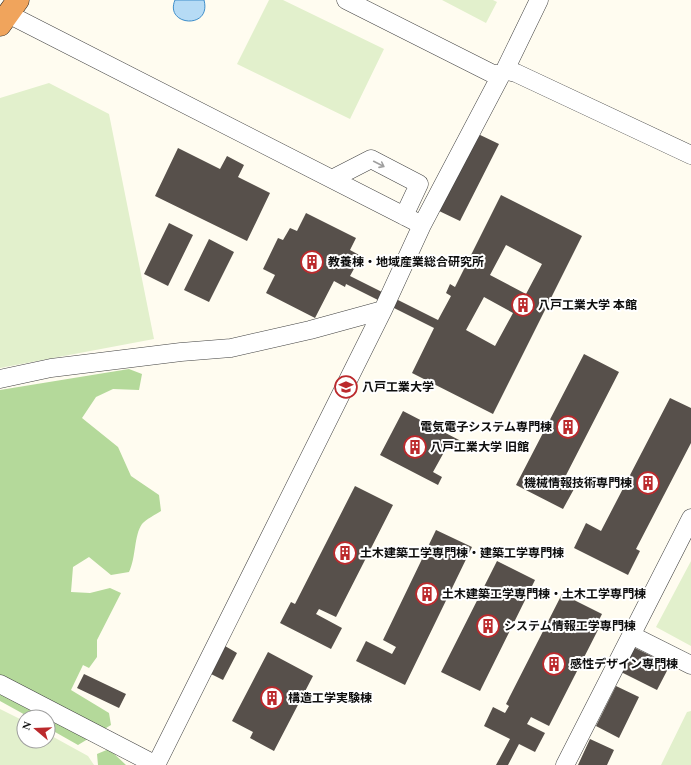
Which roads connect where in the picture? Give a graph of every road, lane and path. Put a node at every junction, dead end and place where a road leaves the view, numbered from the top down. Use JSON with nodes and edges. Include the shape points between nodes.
{"nodes":[{"id":1,"x":346,"y":0,"type":"edge"},
{"id":2,"x":539,"y":0,"type":"edge"},
{"id":3,"x":8,"y":13,"type":"edge"},
{"id":4,"x":503,"y":73,"type":"junction"},
{"id":5,"x":691,"y":155,"type":"edge"},
{"id":6,"x":332,"y":179,"type":"junction"},
{"id":7,"x":404,"y":216,"type":"junction"},
{"id":8,"x":422,"y":225,"type":"junction"},
{"id":9,"x":383,"y":310,"type":"junction"},
{"id":10,"x":0,"y":380,"type":"edge"},
{"id":11,"x":691,"y":518,"type":"edge"},
{"id":12,"x":631,"y":635,"type":"junction"},
{"id":13,"x":691,"y":665,"type":"edge"},
{"id":14,"x":0,"y":684,"type":"edge"},
{"id":15,"x":156,"y":765,"type":"edge"},
{"id":16,"x":565,"y":765,"type":"edge"}],
"edges":[{"from":1,"to":4,"type":"street","via":[[491,73]]},
{"from":2,"to":4,"type":"street"},
{"from":3,"to":6,"type":"street"},
{"from":4,"to":5,"type":"street","via":[[516,73]]},
{"from":4,"to":8,"type":"street"},
{"from":6,"to":7,"type":"street"},
{"from":6,"to":7,"type":"street","one_way":true,"via":[[370,159],[419,184]]},
{"from":7,"to":8,"type":"street"},
{"from":8,"to":9,"type":"street"},
{"from":9,"to":10,"type":"street","via":[[231,348],[51,368]]},
{"from":9,"to":15,"type":"street"},
{"from":11,"to":12,"type":"street"},
{"from":12,"to":13,"type":"street"},
{"from":12,"to":16,"type":"street"},
{"from":14,"to":15,"type":"street"}]}
